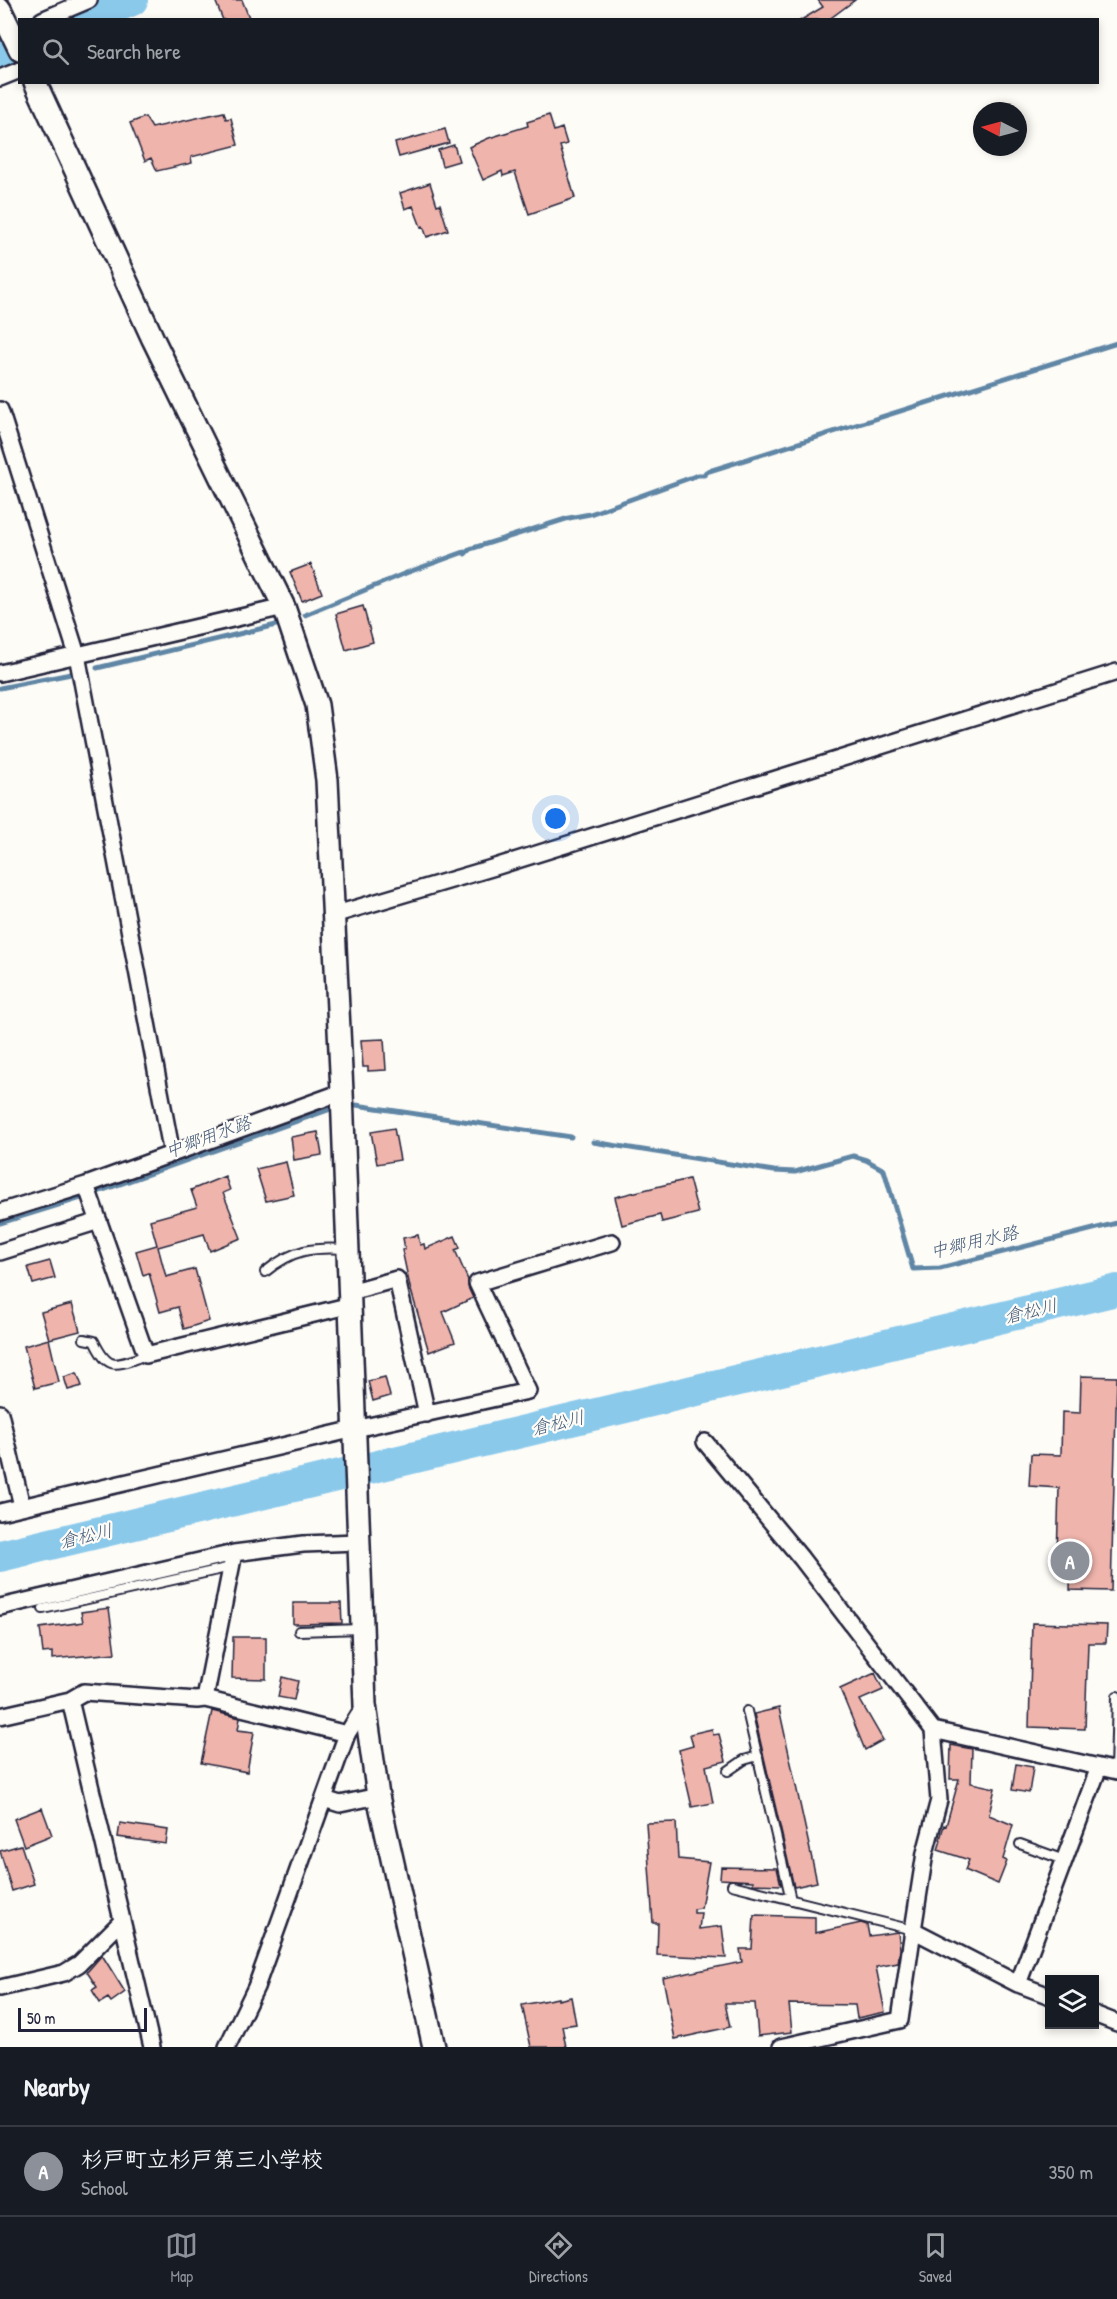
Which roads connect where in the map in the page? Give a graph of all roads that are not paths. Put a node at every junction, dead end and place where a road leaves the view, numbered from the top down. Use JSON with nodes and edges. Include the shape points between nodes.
{"nodes":[{"id":1,"x":89,"y":0,"type":"edge"},
{"id":2,"x":0,"y":9,"type":"edge"},
{"id":3,"x":47,"y":18,"type":"edge"},
{"id":4,"x":13,"y":37,"type":"edge"},
{"id":5,"x":18,"y":71,"type":"edge"},
{"id":6,"x":0,"y":78,"type":"edge"},
{"id":7,"x":35,"y":84,"type":"edge"},
{"id":8,"x":0,"y":410,"type":"edge"},
{"id":9,"x":284,"y":607,"type":"junction"},
{"id":10,"x":77,"y":654,"type":"junction"},
{"id":11,"x":1117,"y":672,"type":"edge"},
{"id":12,"x":0,"y":674,"type":"edge"},
{"id":13,"x":333,"y":915,"type":"junction"},
{"id":14,"x":342,"y":1092,"type":"junction"},
{"id":15,"x":172,"y":1154,"type":"junction"},
{"id":16,"x":86,"y":1185,"type":"junction"},
{"id":17,"x":0,"y":1212,"type":"edge"},
{"id":18,"x":99,"y":1221,"type":"junction"},
{"id":19,"x":612,"y":1242,"type":"dead end"},
{"id":20,"x":348,"y":1249,"type":"junction"},
{"id":21,"x":0,"y":1252,"type":"edge"},
{"id":22,"x":265,"y":1272,"type":"dead end"},
{"id":23,"x":350,"y":1299,"type":"junction"},
{"id":24,"x":84,"y":1339,"type":"dead end"},
{"id":25,"x":146,"y":1356,"type":"junction"},
{"id":26,"x":0,"y":1413,"type":"edge"},
{"id":27,"x":427,"y":1414,"type":"junction"},
{"id":28,"x":355,"y":1432,"type":"junction"},
{"id":29,"x":705,"y":1442,"type":"dead end"},
{"id":30,"x":22,"y":1506,"type":"junction"},
{"id":31,"x":0,"y":1512,"type":"edge"},
{"id":32,"x":358,"y":1542,"type":"junction"},
{"id":33,"x":232,"y":1560,"type":"junction"},
{"id":34,"x":0,"y":1607,"type":"edge"},
{"id":35,"x":43,"y":1609,"type":"dead end"},
{"id":36,"x":362,"y":1629,"type":"junction"},
{"id":37,"x":299,"y":1631,"type":"dead end"},
{"id":38,"x":1117,"y":1696,"type":"edge"},
{"id":39,"x":205,"y":1699,"type":"junction"},
{"id":40,"x":70,"y":1700,"type":"junction"},
{"id":41,"x":364,"y":1705,"type":"junction"},
{"id":42,"x":747,"y":1711,"type":"dead end"},
{"id":43,"x":0,"y":1716,"type":"edge"},
{"id":44,"x":933,"y":1730,"type":"junction"},
{"id":45,"x":347,"y":1734,"type":"junction"},
{"id":46,"x":758,"y":1756,"type":"junction"},
{"id":47,"x":1099,"y":1767,"type":"junction"},
{"id":48,"x":1116,"y":1771,"type":"edge"},
{"id":49,"x":728,"y":1772,"type":"dead end"},
{"id":50,"x":378,"y":1796,"type":"junction"},
{"id":51,"x":324,"y":1800,"type":"junction"},
{"id":52,"x":1020,"y":1844,"type":"dead end"},
{"id":53,"x":1064,"y":1860,"type":"junction"},
{"id":54,"x":732,"y":1885,"type":"dead end"},
{"id":55,"x":791,"y":1900,"type":"junction"},
{"id":56,"x":122,"y":1921,"type":"junction"},
{"id":57,"x":913,"y":1930,"type":"junction"},
{"id":58,"x":1018,"y":1984,"type":"junction"},
{"id":59,"x":0,"y":1988,"type":"edge"},
{"id":60,"x":1045,"y":1994,"type":"edge"},
{"id":61,"x":1099,"y":2016,"type":"edge"},
{"id":62,"x":1117,"y":2023,"type":"edge"},
{"id":63,"x":152,"y":2047,"type":"edge"},
{"id":64,"x":227,"y":2047,"type":"edge"},
{"id":65,"x":434,"y":2047,"type":"edge"},
{"id":66,"x":781,"y":2047,"type":"edge"}],
"edges":[{"from":1,"to":3,"type":"street"},
{"from":2,"to":4,"type":"street"},
{"from":5,"to":6,"type":"street"},
{"from":7,"to":9,"type":"street","via":[[153,339]]},
{"from":8,"to":10,"type":"street"},
{"from":9,"to":10,"type":"street"},
{"from":9,"to":13,"type":"street","via":[[317,705],[327,780]]},
{"from":10,"to":12,"type":"street"},
{"from":10,"to":15,"type":"street"},
{"from":11,"to":13,"type":"street"},
{"from":13,"to":14,"type":"street"},
{"from":14,"to":15,"type":"street"},
{"from":14,"to":20,"type":"street"},
{"from":15,"to":16,"type":"street"},
{"from":16,"to":17,"type":"street"},
{"from":16,"to":18,"type":"street"},
{"from":18,"to":21,"type":"street"},
{"from":18,"to":25,"type":"street"},
{"from":19,"to":27,"type":"street","via":[[477,1283],[528,1391]]},
{"from":20,"to":22,"type":"lane","via":[[319,1247],[296,1252]]},
{"from":20,"to":23,"type":"street"},
{"from":23,"to":25,"type":"street"},
{"from":23,"to":27,"type":"street","via":[[397,1279]]},
{"from":23,"to":28,"type":"street"},
{"from":24,"to":25,"type":"lane","via":[[94,1341],[100,1356],[114,1364]]},
{"from":26,"to":30,"type":"street"},
{"from":27,"to":28,"type":"street"},
{"from":28,"to":30,"type":"street"},
{"from":28,"to":32,"type":"street"},
{"from":29,"to":44,"type":"street","via":[[801,1558]]},
{"from":30,"to":31,"type":"street"},
{"from":32,"to":33,"type":"street","via":[[303,1544]]},
{"from":32,"to":36,"type":"street"},
{"from":33,"to":34,"type":"street"},
{"from":33,"to":35,"type":"lane"},
{"from":33,"to":39,"type":"street"},
{"from":36,"to":37,"type":"lane"},
{"from":36,"to":41,"type":"street"},
{"from":38,"to":48,"type":"lane"},
{"from":39,"to":40,"type":"street","via":[[84,1692]]},
{"from":39,"to":45,"type":"street"},
{"from":40,"to":43,"type":"street"},
{"from":40,"to":56,"type":"street"},
{"from":41,"to":45,"type":"street"},
{"from":41,"to":50,"type":"street"},
{"from":42,"to":46,"type":"lane"},
{"from":44,"to":47,"type":"street"},
{"from":44,"to":57,"type":"street","via":[[939,1800],[925,1853]]},
{"from":45,"to":51,"type":"street"},
{"from":46,"to":49,"type":"lane","via":[[744,1760]]},
{"from":46,"to":55,"type":"lane"},
{"from":47,"to":48,"type":"street"},
{"from":47,"to":53,"type":"street"},
{"from":50,"to":51,"type":"street","via":[[340,1804]]},
{"from":50,"to":65,"type":"street"},
{"from":51,"to":64,"type":"street","via":[[256,1987]]},
{"from":52,"to":53,"type":"lane"},
{"from":53,"to":58,"type":"street"},
{"from":54,"to":55,"type":"lane"},
{"from":55,"to":57,"type":"lane"},
{"from":56,"to":59,"type":"street","via":[[79,1964],[64,1973]]},
{"from":56,"to":63,"type":"street"},
{"from":57,"to":58,"type":"street"},
{"from":57,"to":66,"type":"street","via":[[900,2020]]},
{"from":58,"to":60,"type":"street"},
{"from":61,"to":62,"type":"street"}]}
